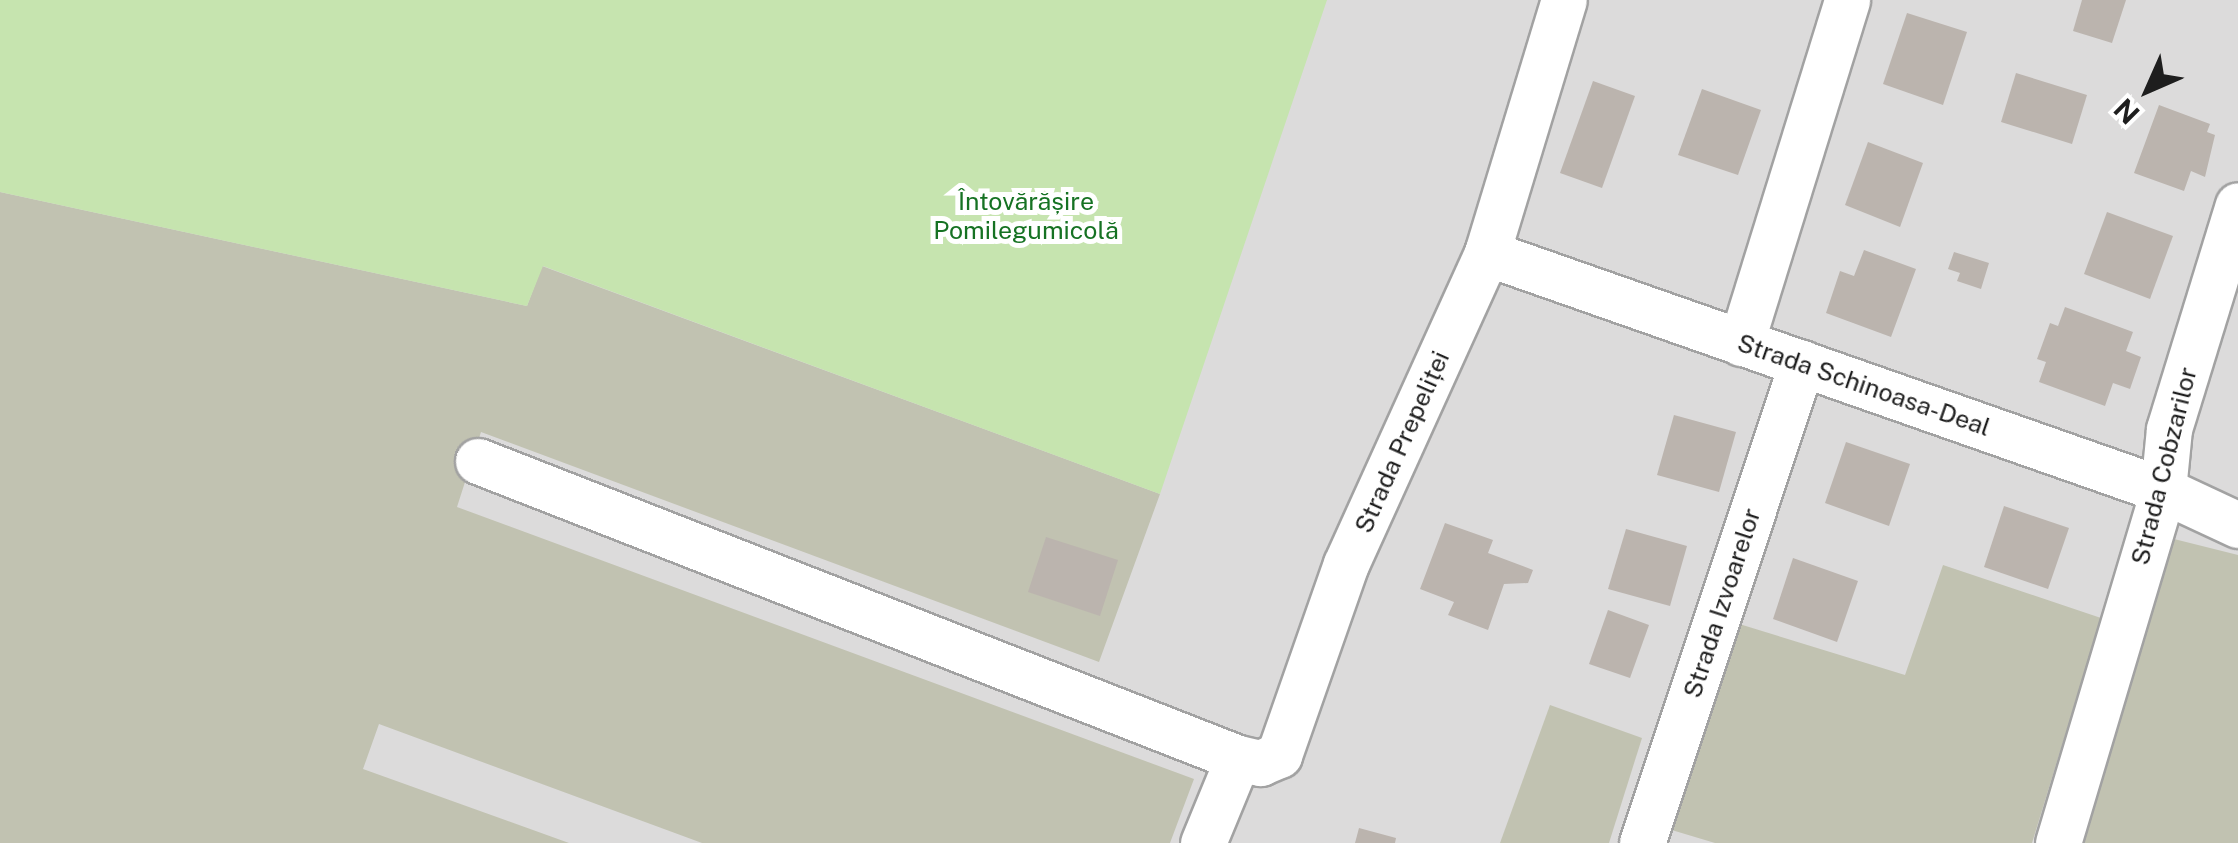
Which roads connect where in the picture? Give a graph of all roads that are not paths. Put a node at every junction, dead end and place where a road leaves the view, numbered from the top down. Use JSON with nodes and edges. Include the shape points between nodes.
{"nodes":[{"id":1,"x":1564,"y":0,"type":"edge"},
{"id":2,"x":1847,"y":0,"type":"edge"},
{"id":3,"x":2238,"y":205,"type":"edge"},
{"id":4,"x":1486,"y":254,"type":"junction"},
{"id":5,"x":1741,"y":343,"type":"junction"},
{"id":6,"x":1802,"y":363,"type":"junction"},
{"id":7,"x":478,"y":461,"type":"dead end"},
{"id":8,"x":2164,"y":490,"type":"junction"},
{"id":9,"x":2238,"y":524,"type":"edge"},
{"id":10,"x":1238,"y":758,"type":"junction"},
{"id":11,"x":1203,"y":843,"type":"edge"},
{"id":12,"x":1642,"y":843,"type":"edge"},
{"id":13,"x":2058,"y":843,"type":"edge"}],
"edges":[{"from":1,"to":4,"type":"street","name":"Strada Prepeliței"},
{"from":2,"to":5,"type":"street"},
{"from":3,"to":8,"type":"street","name":"Strada Cobzarilor","via":[[2169,429]]},
{"from":4,"to":5,"type":"street","name":"Strada Schinoasa-Deal"},
{"from":4,"to":10,"type":"street","name":"Strada Prepeliței","via":[[1346,564],[1280,754],[1260,763]]},
{"from":5,"to":6,"type":"street","name":"Strada Schinoasa-Deal"},
{"from":6,"to":8,"type":"street","name":"Strada Schinoasa-Deal"},
{"from":6,"to":12,"type":"street","name":"Strada Izvoarelor"},
{"from":7,"to":10,"type":"street"},
{"from":8,"to":9,"type":"street","name":"Strada Schinoasa-Deal"},
{"from":8,"to":13,"type":"street","name":"Strada Cobzarilor"},
{"from":10,"to":11,"type":"street"}]}
